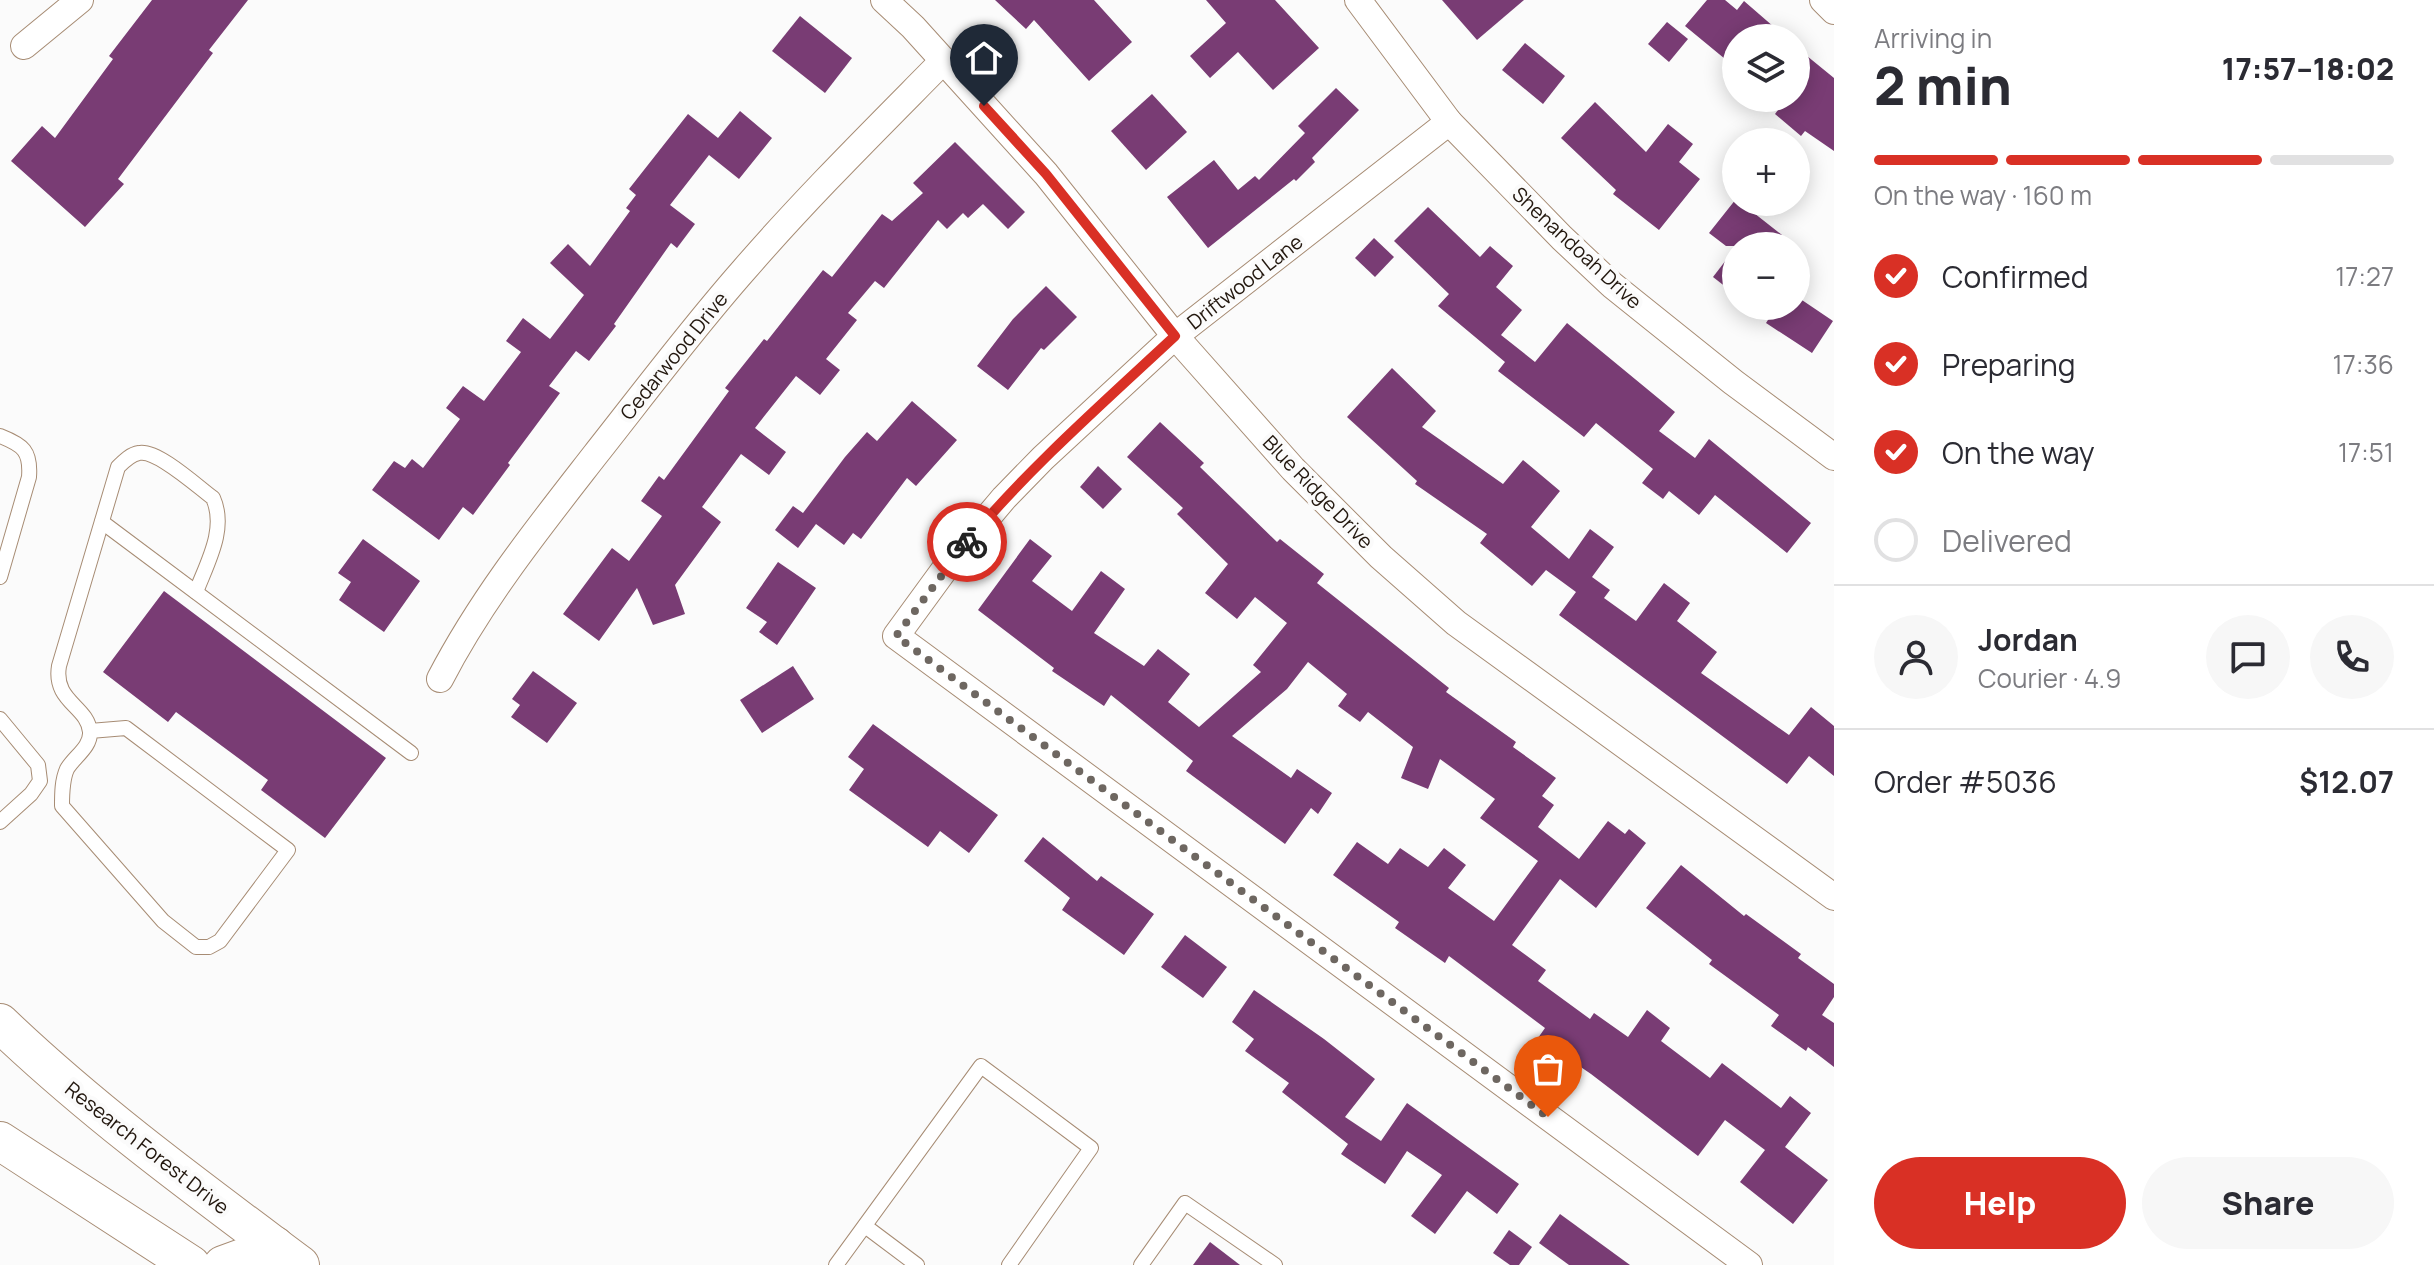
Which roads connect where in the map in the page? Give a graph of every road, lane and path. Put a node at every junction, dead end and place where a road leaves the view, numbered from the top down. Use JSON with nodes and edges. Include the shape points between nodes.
{"nodes":[{"id":1,"x":80,"y":0,"type":"edge"},
{"id":2,"x":884,"y":0,"type":"edge"},
{"id":3,"x":1358,"y":0,"type":"edge"},
{"id":4,"x":1823,"y":0,"type":"edge"},
{"id":5,"x":1834,"y":11,"type":"edge"},
{"id":6,"x":24,"y":46,"type":"dead end"},
{"id":7,"x":943,"y":61,"type":"junction"},
{"id":8,"x":1449,"y":122,"type":"junction"},
{"id":9,"x":1175,"y":336,"type":"junction"},
{"id":10,"x":0,"y":436,"type":"edge"},
{"id":11,"x":1834,"y":457,"type":"edge"},
{"id":12,"x":102,"y":522,"type":"junction"},
{"id":13,"x":0,"y":577,"type":"edge"},
{"id":14,"x":196,"y":592,"type":"junction"},
{"id":15,"x":440,"y":679,"type":"dead end"},
{"id":16,"x":0,"y":719,"type":"edge"},
{"id":17,"x":90,"y":731,"type":"junction"},
{"id":18,"x":411,"y":753,"type":"dead end"},
{"id":19,"x":40,"y":781,"type":"junction"},
{"id":20,"x":62,"y":788,"type":"junction"},
{"id":21,"x":0,"y":822,"type":"edge"},
{"id":22,"x":1834,"y":897,"type":"edge"},
{"id":23,"x":0,"y":1023,"type":"edge"},
{"id":24,"x":0,"y":1141,"type":"edge"},
{"id":25,"x":865,"y":1226,"type":"junction"},
{"id":26,"x":288,"y":1256,"type":"edge"},
{"id":27,"x":191,"y":1265,"type":"edge"},
{"id":28,"x":223,"y":1265,"type":"edge"},
{"id":29,"x":836,"y":1265,"type":"edge"},
{"id":30,"x":917,"y":1265,"type":"edge"},
{"id":31,"x":1009,"y":1265,"type":"edge"},
{"id":32,"x":1141,"y":1265,"type":"edge"},
{"id":33,"x":1275,"y":1265,"type":"edge"},
{"id":34,"x":1749,"y":1265,"type":"edge"}],
"edges":[{"from":1,"to":6,"type":"street"},
{"from":2,"to":7,"type":"street","name":"Blue Ridge Drive"},
{"from":3,"to":8,"type":"street","name":"Shenandoah Drive"},
{"from":4,"to":5,"type":"street"},
{"from":7,"to":9,"type":"street","name":"Blue Ridge Drive","via":[[1046,174]]},
{"from":7,"to":15,"type":"street","name":"Cedarwood Drive","via":[[807,200],[689,336],[518,555],[463,634]]},
{"from":8,"to":9,"type":"street","name":"Driftwood Lane"},
{"from":8,"to":11,"type":"street","name":"Shenandoah Drive","via":[[1612,285]]},
{"from":9,"to":22,"type":"street","name":"Blue Ridge Drive","via":[[1293,469],[1456,623]]},
{"from":9,"to":34,"type":"street","name":"Driftwood Lane","via":[[1004,498],[896,636]]},
{"from":10,"to":13,"type":"lane","via":[[19,443],[30,459]]},
{"from":12,"to":14,"type":"lane"},
{"from":12,"to":14,"type":"lane","via":[[118,467],[140,452],[155,455],[213,498],[218,531]]},
{"from":12,"to":17,"type":"lane","via":[[56,680]]},
{"from":14,"to":18,"type":"lane"},
{"from":16,"to":19,"type":"lane","via":[[38,765]]},
{"from":17,"to":20,"type":"lane"},
{"from":17,"to":20,"type":"lane","via":[[126,728],[288,850],[220,941],[196,947],[163,921],[62,806]]},
{"from":19,"to":20,"type":"lane"},
{"from":19,"to":21,"type":"lane"},
{"from":23,"to":26,"type":"main road","name":"Research Forest Drive","via":[[76,1092]]},
{"from":24,"to":27,"type":"main road"},
{"from":25,"to":29,"type":"lane"},
{"from":25,"to":30,"type":"lane"},
{"from":25,"to":31,"type":"lane","via":[[981,1066],[1091,1148]]},
{"from":26,"to":28,"type":"main road"},
{"from":32,"to":33,"type":"lane","via":[[1185,1203]]}]}
